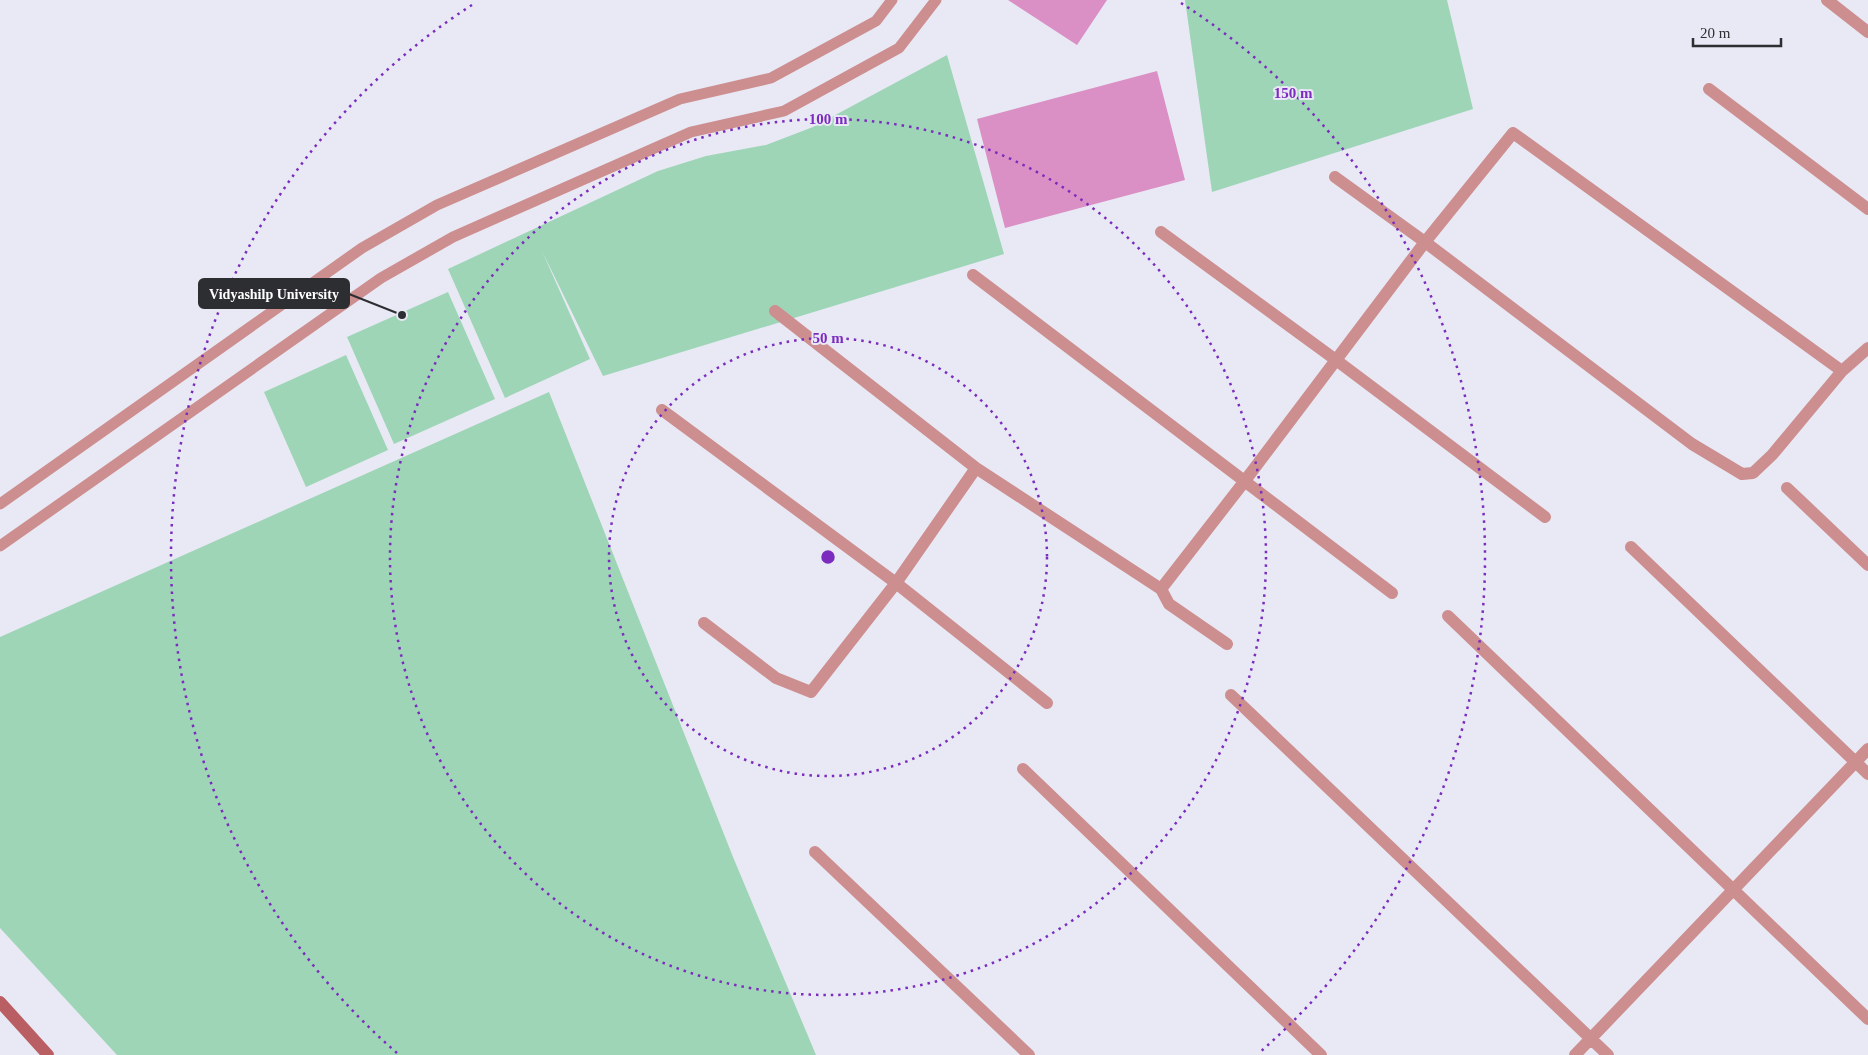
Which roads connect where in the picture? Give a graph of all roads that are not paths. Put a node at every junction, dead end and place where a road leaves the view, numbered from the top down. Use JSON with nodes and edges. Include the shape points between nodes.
{"nodes":[{"id":1,"x":892,"y":0,"type":"edge"},
{"id":2,"x":936,"y":0,"type":"edge"},
{"id":3,"x":1827,"y":0,"type":"edge"},
{"id":4,"x":1868,"y":32,"type":"edge"},
{"id":5,"x":1709,"y":89,"type":"dead end"},
{"id":6,"x":1335,"y":177,"type":"dead end"},
{"id":7,"x":1868,"y":209,"type":"edge"},
{"id":8,"x":1161,"y":232,"type":"dead end"},
{"id":9,"x":1425,"y":242,"type":"junction"},
{"id":10,"x":973,"y":275,"type":"dead end"},
{"id":11,"x":775,"y":310,"type":"dead end"},
{"id":12,"x":1868,"y":348,"type":"edge"},
{"id":13,"x":1336,"y":360,"type":"junction"},
{"id":14,"x":1842,"y":371,"type":"junction"},
{"id":15,"x":662,"y":410,"type":"dead end"},
{"id":16,"x":976,"y":468,"type":"junction"},
{"id":17,"x":1244,"y":482,"type":"junction"},
{"id":18,"x":1788,"y":488,"type":"dead end"},
{"id":19,"x":0,"y":504,"type":"edge"},
{"id":20,"x":1545,"y":517,"type":"dead end"},
{"id":21,"x":0,"y":546,"type":"edge"},
{"id":22,"x":1631,"y":547,"type":"dead end"},
{"id":23,"x":1868,"y":565,"type":"edge"},
{"id":24,"x":896,"y":583,"type":"junction"},
{"id":25,"x":1161,"y":588,"type":"junction"},
{"id":26,"x":1392,"y":593,"type":"dead end"},
{"id":27,"x":1448,"y":616,"type":"dead end"},
{"id":28,"x":704,"y":624,"type":"dead end"},
{"id":29,"x":1227,"y":644,"type":"dead end"},
{"id":30,"x":1231,"y":696,"type":"dead end"},
{"id":31,"x":1047,"y":703,"type":"dead end"},
{"id":32,"x":1868,"y":749,"type":"edge"},
{"id":33,"x":1856,"y":762,"type":"junction"},
{"id":34,"x":1023,"y":769,"type":"dead end"},
{"id":35,"x":1868,"y":774,"type":"edge"},
{"id":36,"x":815,"y":852,"type":"dead end"},
{"id":37,"x":1733,"y":890,"type":"junction"},
{"id":38,"x":0,"y":1002,"type":"edge"},
{"id":39,"x":1868,"y":1019,"type":"edge"},
{"id":40,"x":1591,"y":1039,"type":"junction"},
{"id":41,"x":48,"y":1055,"type":"edge"},
{"id":42,"x":1029,"y":1055,"type":"edge"},
{"id":43,"x":1321,"y":1055,"type":"edge"},
{"id":44,"x":1575,"y":1055,"type":"edge"},
{"id":45,"x":1608,"y":1055,"type":"edge"}],
"edges":[{"from":1,"to":19,"type":"lane","via":[[876,21],[771,78],[680,99],[429,210],[362,248]]},
{"from":2,"to":21,"type":"lane","via":[[899,48],[784,111],[691,132],[453,236],[380,278]]},
{"from":3,"to":4,"type":"street"},
{"from":5,"to":7,"type":"street"},
{"from":6,"to":9,"type":"street"},
{"from":8,"to":13,"type":"street"},
{"from":9,"to":13,"type":"street"},
{"from":9,"to":14,"type":"street","via":[[1692,444],[1742,474],[1753,473],[1772,455]]},
{"from":9,"to":14,"type":"street","via":[[1514,133]]},
{"from":10,"to":17,"type":"street"},
{"from":11,"to":16,"type":"street"},
{"from":12,"to":14,"type":"street"},
{"from":13,"to":17,"type":"street"},
{"from":13,"to":20,"type":"street"},
{"from":15,"to":24,"type":"street"},
{"from":16,"to":24,"type":"street"},
{"from":16,"to":25,"type":"street"},
{"from":17,"to":25,"type":"street"},
{"from":17,"to":26,"type":"street"},
{"from":18,"to":23,"type":"street"},
{"from":22,"to":33,"type":"street"},
{"from":24,"to":28,"type":"street","via":[[811,692],[776,678]]},
{"from":24,"to":31,"type":"street"},
{"from":25,"to":29,"type":"street","via":[[1169,604]]},
{"from":27,"to":37,"type":"street"},
{"from":30,"to":40,"type":"street"},
{"from":32,"to":33,"type":"street"},
{"from":33,"to":35,"type":"street"},
{"from":33,"to":37,"type":"street"},
{"from":34,"to":43,"type":"street"},
{"from":36,"to":42,"type":"street"},
{"from":37,"to":39,"type":"street"},
{"from":37,"to":40,"type":"street"},
{"from":38,"to":41,"type":"main road"},
{"from":40,"to":44,"type":"street"},
{"from":40,"to":45,"type":"street"}]}
